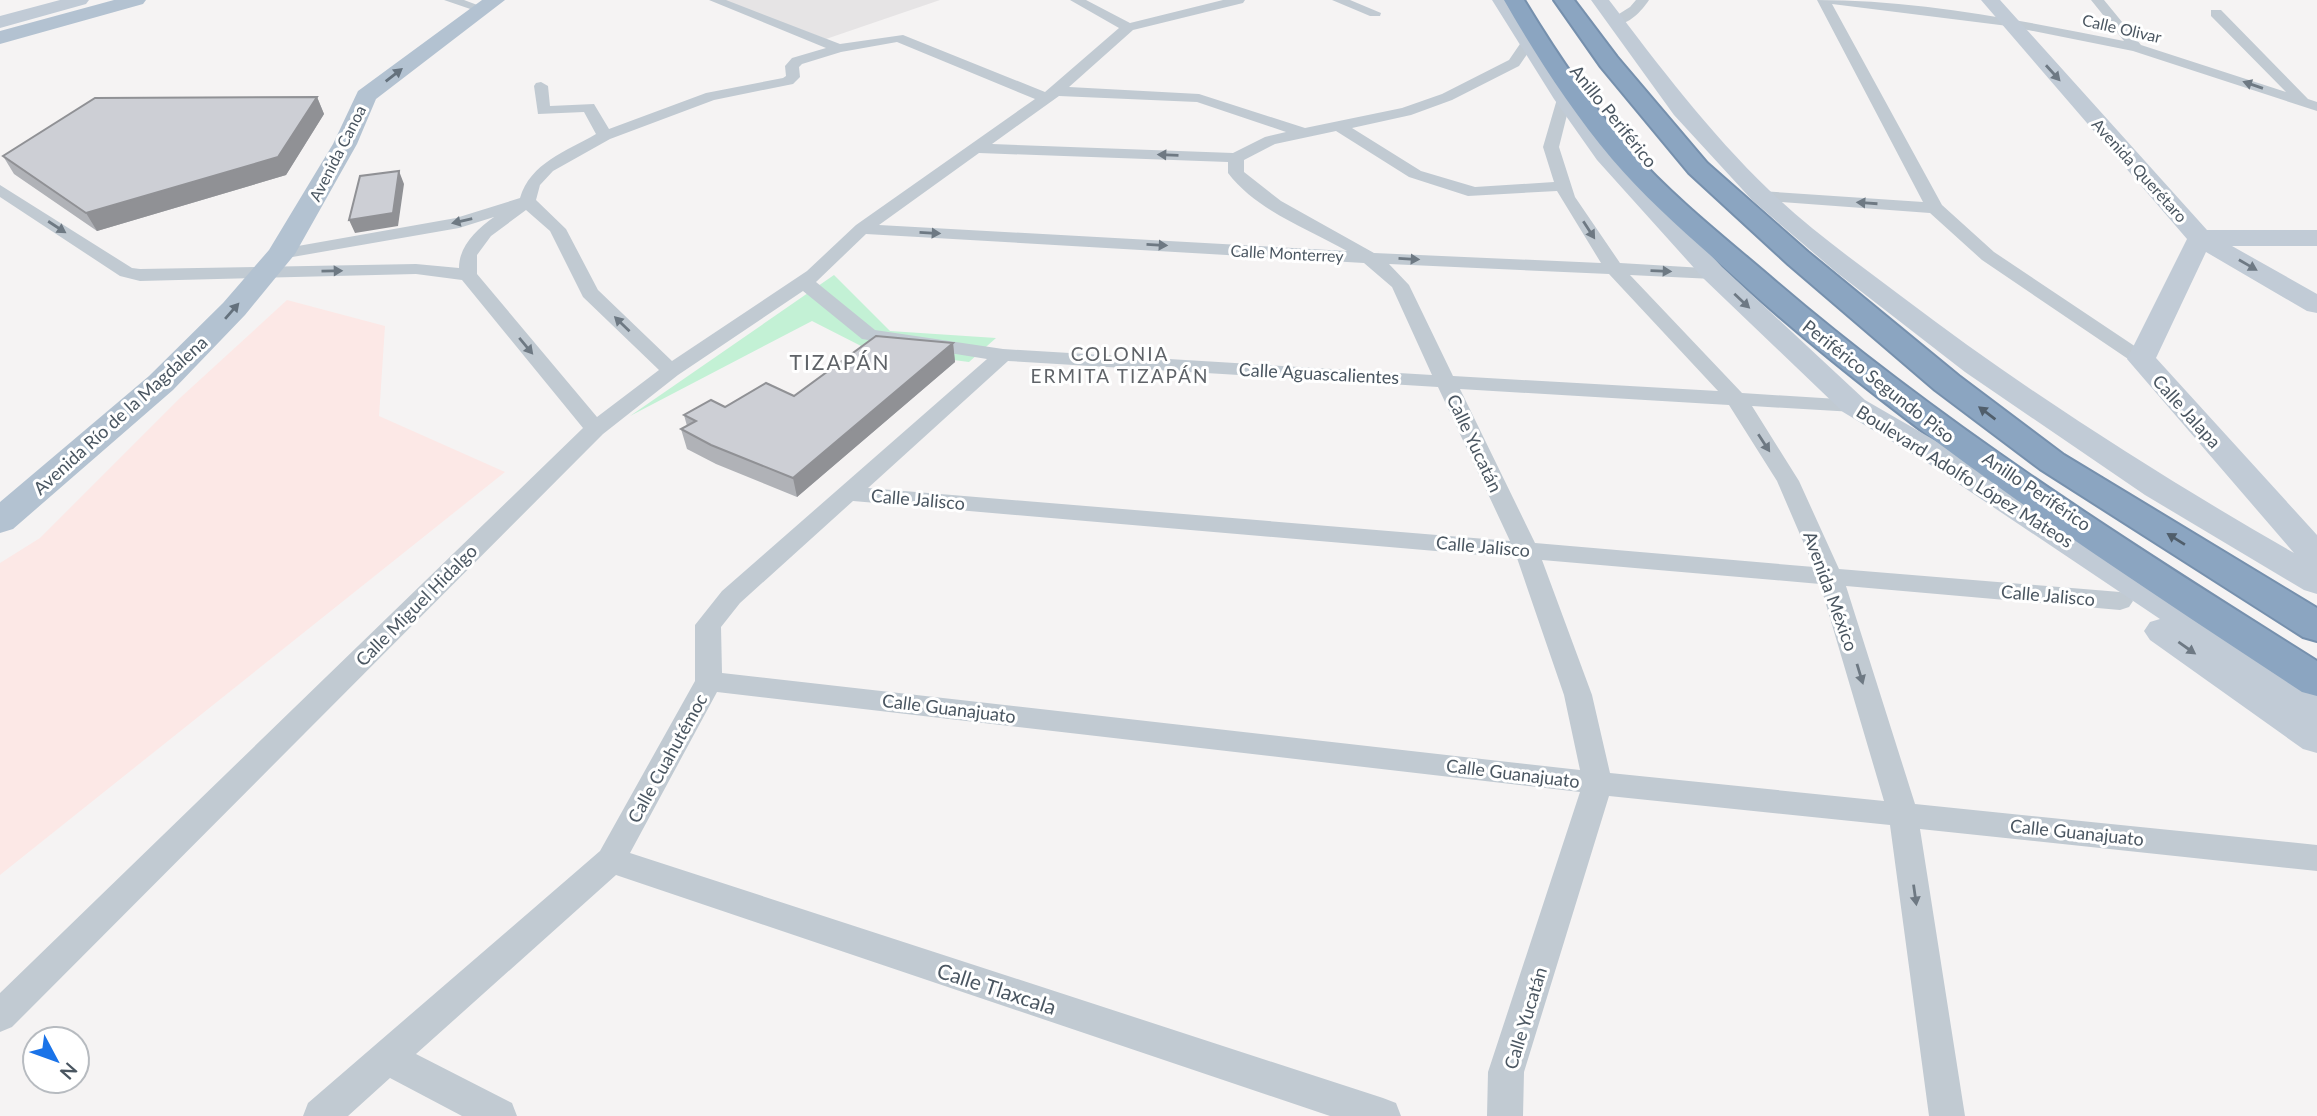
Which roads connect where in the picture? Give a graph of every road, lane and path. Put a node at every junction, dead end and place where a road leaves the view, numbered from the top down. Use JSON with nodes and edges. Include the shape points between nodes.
{"nodes":[{"id":1,"x":80,"y":0,"type":"edge"},
{"id":2,"x":89,"y":0,"type":"edge"},
{"id":3,"x":450,"y":0,"type":"edge"},
{"id":4,"x":715,"y":0,"type":"edge"},
{"id":5,"x":1076,"y":0,"type":"edge"},
{"id":6,"x":1338,"y":0,"type":"edge"},
{"id":7,"x":1501,"y":0,"type":"edge"},
{"id":8,"x":1514,"y":0,"type":"edge"},
{"id":9,"x":1530,"y":0,"type":"edge"},
{"id":10,"x":1564,"y":0,"type":"edge"},
{"id":11,"x":1583,"y":0,"type":"edge"},
{"id":12,"x":1643,"y":0,"type":"edge"},
{"id":13,"x":1823,"y":0,"type":"edge"},
{"id":14,"x":1829,"y":0,"type":"edge"},
{"id":15,"x":1990,"y":0,"type":"edge"},
{"id":16,"x":2097,"y":0,"type":"edge"},
{"id":17,"x":127,"y":2,"type":"edge"},
{"id":18,"x":489,"y":5,"type":"edge"},
{"id":19,"x":1238,"y":5,"type":"edge"},
{"id":20,"x":1905,"y":5,"type":"edge"},
{"id":21,"x":1608,"y":11,"type":"edge"},
{"id":22,"x":2216,"y":12,"type":"dead end"},
{"id":23,"x":1375,"y":13,"type":"dead end"},
{"id":24,"x":2007,"y":22,"type":"junction"},
{"id":25,"x":1128,"y":27,"type":"junction"},
{"id":26,"x":2,"y":30,"type":"edge"},
{"id":27,"x":1527,"y":44,"type":"junction"},
{"id":28,"x":839,"y":48,"type":"junction"},
{"id":29,"x":2136,"y":48,"type":"junction"},
{"id":30,"x":541,"y":86,"type":"dead end"},
{"id":31,"x":1051,"y":95,"type":"junction"},
{"id":32,"x":1564,"y":99,"type":"junction"},
{"id":33,"x":2311,"y":104,"type":"edge"},
{"id":34,"x":1338,"y":126,"type":"junction"},
{"id":35,"x":1302,"y":132,"type":"junction"},
{"id":36,"x":605,"y":136,"type":"junction"},
{"id":37,"x":974,"y":148,"type":"junction"},
{"id":38,"x":1236,"y":158,"type":"junction"},
{"id":39,"x":1564,"y":186,"type":"junction"},
{"id":40,"x":0,"y":190,"type":"edge"},
{"id":41,"x":1761,"y":196,"type":"junction"},
{"id":42,"x":527,"y":201,"type":"junction"},
{"id":43,"x":1935,"y":208,"type":"junction"},
{"id":44,"x":862,"y":229,"type":"junction"},
{"id":45,"x":2200,"y":237,"type":"junction"},
{"id":46,"x":2317,"y":238,"type":"edge"},
{"id":47,"x":1371,"y":258,"type":"junction"},
{"id":48,"x":272,"y":263,"type":"junction"},
{"id":49,"x":1615,"y":270,"type":"junction"},
{"id":50,"x":1713,"y":273,"type":"junction"},
{"id":51,"x":468,"y":275,"type":"junction"},
{"id":52,"x":804,"y":282,"type":"junction"},
{"id":53,"x":2317,"y":305,"type":"edge"},
{"id":54,"x":1003,"y":355,"type":"junction"},
{"id":55,"x":2141,"y":359,"type":"junction"},
{"id":56,"x":671,"y":371,"type":"junction"},
{"id":57,"x":1445,"y":380,"type":"junction"},
{"id":58,"x":1737,"y":400,"type":"junction"},
{"id":59,"x":1854,"y":406,"type":"junction"},
{"id":60,"x":595,"y":429,"type":"junction"},
{"id":61,"x":846,"y":493,"type":"junction"},
{"id":62,"x":0,"y":521,"type":"edge"},
{"id":63,"x":1526,"y":550,"type":"junction"},
{"id":64,"x":2317,"y":557,"type":"edge"},
{"id":65,"x":1830,"y":576,"type":"junction"},
{"id":66,"x":2317,"y":582,"type":"edge"},
{"id":67,"x":2120,"y":601,"type":"junction"},
{"id":68,"x":2317,"y":604,"type":"edge"},
{"id":69,"x":2317,"y":627,"type":"edge"},
{"id":70,"x":2317,"y":669,"type":"edge"},
{"id":71,"x":709,"y":681,"type":"junction"},
{"id":72,"x":2317,"y":681,"type":"edge"},
{"id":73,"x":2317,"y":704,"type":"edge"},
{"id":74,"x":2317,"y":738,"type":"edge"},
{"id":75,"x":1598,"y":783,"type":"junction"},
{"id":76,"x":1903,"y":813,"type":"junction"},
{"id":77,"x":2317,"y":858,"type":"edge"},
{"id":78,"x":611,"y":860,"type":"junction"},
{"id":79,"x":0,"y":1016,"type":"edge"},
{"id":80,"x":388,"y":1058,"type":"junction"},
{"id":81,"x":321,"y":1116,"type":"edge"},
{"id":82,"x":499,"y":1116,"type":"edge"},
{"id":83,"x":1383,"y":1116,"type":"edge"},
{"id":84,"x":1506,"y":1116,"type":"edge"},
{"id":85,"x":1947,"y":1116,"type":"edge"}],
"edges":[{"from":1,"to":26,"type":"main road"},
{"from":2,"to":17,"type":"main road","via":[[100,5]]},
{"from":3,"to":18,"type":"street"},
{"from":4,"to":28,"type":"street"},
{"from":5,"to":25,"type":"street"},
{"from":6,"to":23,"type":"street"},
{"from":7,"to":27,"type":"main road","name":"Boulevard Adolfo López Mateos"},
{"from":8,"to":72,"type":"highway","name":"Periférico Segundo Piso","via":[[1579,99],[1639,174],[1776,299],[1889,393],[2077,527]]},
{"from":9,"to":70,"type":"highway","name":"Anillo Periférico","via":[[1592,93],[1684,200],[1811,318],[1992,463]]},
{"from":69,"to":10,"type":"highway","name":"Anillo Periférico","one_way":true,"via":[[2052,461],[1947,383],[1698,168]]},
{"from":11,"to":68,"type":"highway","via":[[1706,157],[1792,237],[1990,388],[2115,475]]},
{"from":12,"to":21,"type":"street","via":[[1635,9]]},
{"from":13,"to":43,"type":"street"},
{"from":14,"to":20,"type":"street","name":"Calle Olivar"},
{"from":15,"to":24,"type":"main road","name":"Avenida Querétaro"},
{"from":16,"to":29,"type":"street"},
{"from":17,"to":26,"type":"main road"},
{"from":48,"to":18,"type":"main road","name":"Avenida Canoa","one_way":true,"via":[[345,144],[366,96]]},
{"from":19,"to":25,"type":"street"},
{"from":20,"to":24,"type":"street","name":"Calle Olivar"},
{"from":21,"to":41,"type":"main road","via":[[1682,110]]},
{"from":22,"to":33,"type":"street"},
{"from":24,"to":29,"type":"street","name":"Calle Olivar"},
{"from":24,"to":45,"type":"main road","name":"Avenida Querétaro","one_way":true},
{"from":25,"to":31,"type":"street","name":"Calle Miguel Hidalgo"},
{"from":27,"to":32,"type":"main road","name":"Boulevard Adolfo López Mateos"},
{"from":27,"to":34,"type":"street","via":[[1514,63],[1447,97],[1406,113]]},
{"from":28,"to":31,"type":"street","via":[[904,39]]},
{"from":28,"to":36,"type":"street","via":[[797,61],[788,81],[711,96]]},
{"from":33,"to":29,"type":"street","name":"Calle Olivar","one_way":true},
{"from":30,"to":36,"type":"street","via":[[543,111],[589,107]]},
{"from":31,"to":35,"type":"street","via":[[1191,96]]},
{"from":31,"to":37,"type":"street","name":"Calle Miguel Hidalgo"},
{"from":32,"to":39,"type":"street","name":"Avenida México","via":[[1551,147]]},
{"from":32,"to":50,"type":"main road","name":"Boulevard Adolfo López Mateos","via":[[1605,155]]},
{"from":34,"to":35,"type":"street"},
{"from":34,"to":39,"type":"street","via":[[1415,174],[1474,192]]},
{"from":35,"to":38,"type":"street","via":[[1270,140]]},
{"from":36,"to":42,"type":"street","via":[[547,169],[531,184]]},
{"from":38,"to":37,"type":"street","one_way":true},
{"from":37,"to":44,"type":"street","name":"Calle Miguel Hidalgo"},
{"from":38,"to":47,"type":"street","name":"Calle Yucatán","via":[[1236,173],[1252,190]]},
{"from":39,"to":49,"type":"street","name":"Avenida México","one_way":true},
{"from":40,"to":48,"type":"street","one_way":true,"via":[[126,272],[140,275]]},
{"from":43,"to":41,"type":"street","one_way":true},
{"from":41,"to":66,"type":"main road","via":[[1975,366],[2157,488]]},
{"from":42,"to":48,"type":"street","one_way":true,"via":[[459,223]]},
{"from":42,"to":51,"type":"street","via":[[485,232],[468,255]]},
{"from":56,"to":42,"type":"street","one_way":true,"via":[[590,293],[557,229]]},
{"from":43,"to":55,"type":"street","via":[[1988,256]]},
{"from":44,"to":47,"type":"street","name":"Calle Monterrey","one_way":true},
{"from":44,"to":52,"type":"street","name":"Calle Miguel Hidalgo"},
{"from":45,"to":46,"type":"main road"},
{"from":45,"to":53,"type":"main road","name":"Avenida Querétaro","one_way":true},
{"from":45,"to":55,"type":"main road","name":"Calle Jalapa"},
{"from":47,"to":49,"type":"street","name":"Calle Monterrey","one_way":true},
{"from":47,"to":57,"type":"street","name":"Calle Yucatán","via":[[1400,285]]},
{"from":48,"to":51,"type":"street","one_way":true},
{"from":62,"to":48,"type":"main road","name":"Avenida Río de la Magdalena","one_way":true,"via":[[162,383]]},
{"from":49,"to":50,"type":"street","name":"Calle Monterrey","one_way":true},
{"from":49,"to":58,"type":"street","name":"Avenida México"},
{"from":50,"to":59,"type":"main road","name":"Boulevard Adolfo López Mateos","one_way":true},
{"from":51,"to":60,"type":"street","one_way":true},
{"from":52,"to":54,"type":"street","name":"Calle Aguascalientes","via":[[869,335]]},
{"from":52,"to":56,"type":"street","name":"Calle Miguel Hidalgo"},
{"from":54,"to":57,"type":"street","name":"Calle Aguascalientes"},
{"from":54,"to":61,"type":"street","name":"Calle Cuahutémoc"},
{"from":55,"to":64,"type":"main road","name":"Calle Jalapa"},
{"from":56,"to":60,"type":"street","name":"Calle Miguel Hidalgo"},
{"from":57,"to":58,"type":"street","name":"Calle Aguascalientes"},
{"from":57,"to":63,"type":"street","name":"Calle Yucatán"},
{"from":58,"to":59,"type":"street","name":"Calle Aguascalientes"},
{"from":58,"to":65,"type":"street","name":"Avenida México","one_way":true,"via":[[1788,481]]},
{"from":59,"to":67,"type":"main road"},
{"from":59,"to":73,"type":"main road","name":"Boulevard Adolfo López Mateos"},
{"from":60,"to":79,"type":"street","name":"Calle Miguel Hidalgo"},
{"from":61,"to":63,"type":"street","name":"Calle Jalisco"},
{"from":61,"to":71,"type":"street","name":"Calle Cuahutémoc","via":[[731,597],[708,625]]},
{"from":63,"to":65,"type":"street","name":"Calle Jalisco"},
{"from":63,"to":75,"type":"street","name":"Calle Yucatán","via":[[1578,695]]},
{"from":65,"to":67,"type":"street","name":"Calle Jalisco"},
{"from":65,"to":76,"type":"street","name":"Avenida México","one_way":true},
{"from":67,"to":74,"type":"main road","one_way":true},
{"from":71,"to":75,"type":"street","name":"Calle Guanajuato"},
{"from":71,"to":78,"type":"street","name":"Calle Cuahutémoc"},
{"from":75,"to":76,"type":"street","name":"Calle Guanajuato"},
{"from":75,"to":84,"type":"street","name":"Calle Yucatán","via":[[1506,1072]]},
{"from":76,"to":77,"type":"street","name":"Calle Guanajuato"},
{"from":76,"to":85,"type":"street","name":"Avenida México","one_way":true},
{"from":78,"to":80,"type":"street","name":"Calle Cuahutémoc"},
{"from":78,"to":83,"type":"street","name":"Calle Tlaxcala"},
{"from":80,"to":81,"type":"street","name":"Calle Cuahutémoc"},
{"from":80,"to":82,"type":"street"}]}
